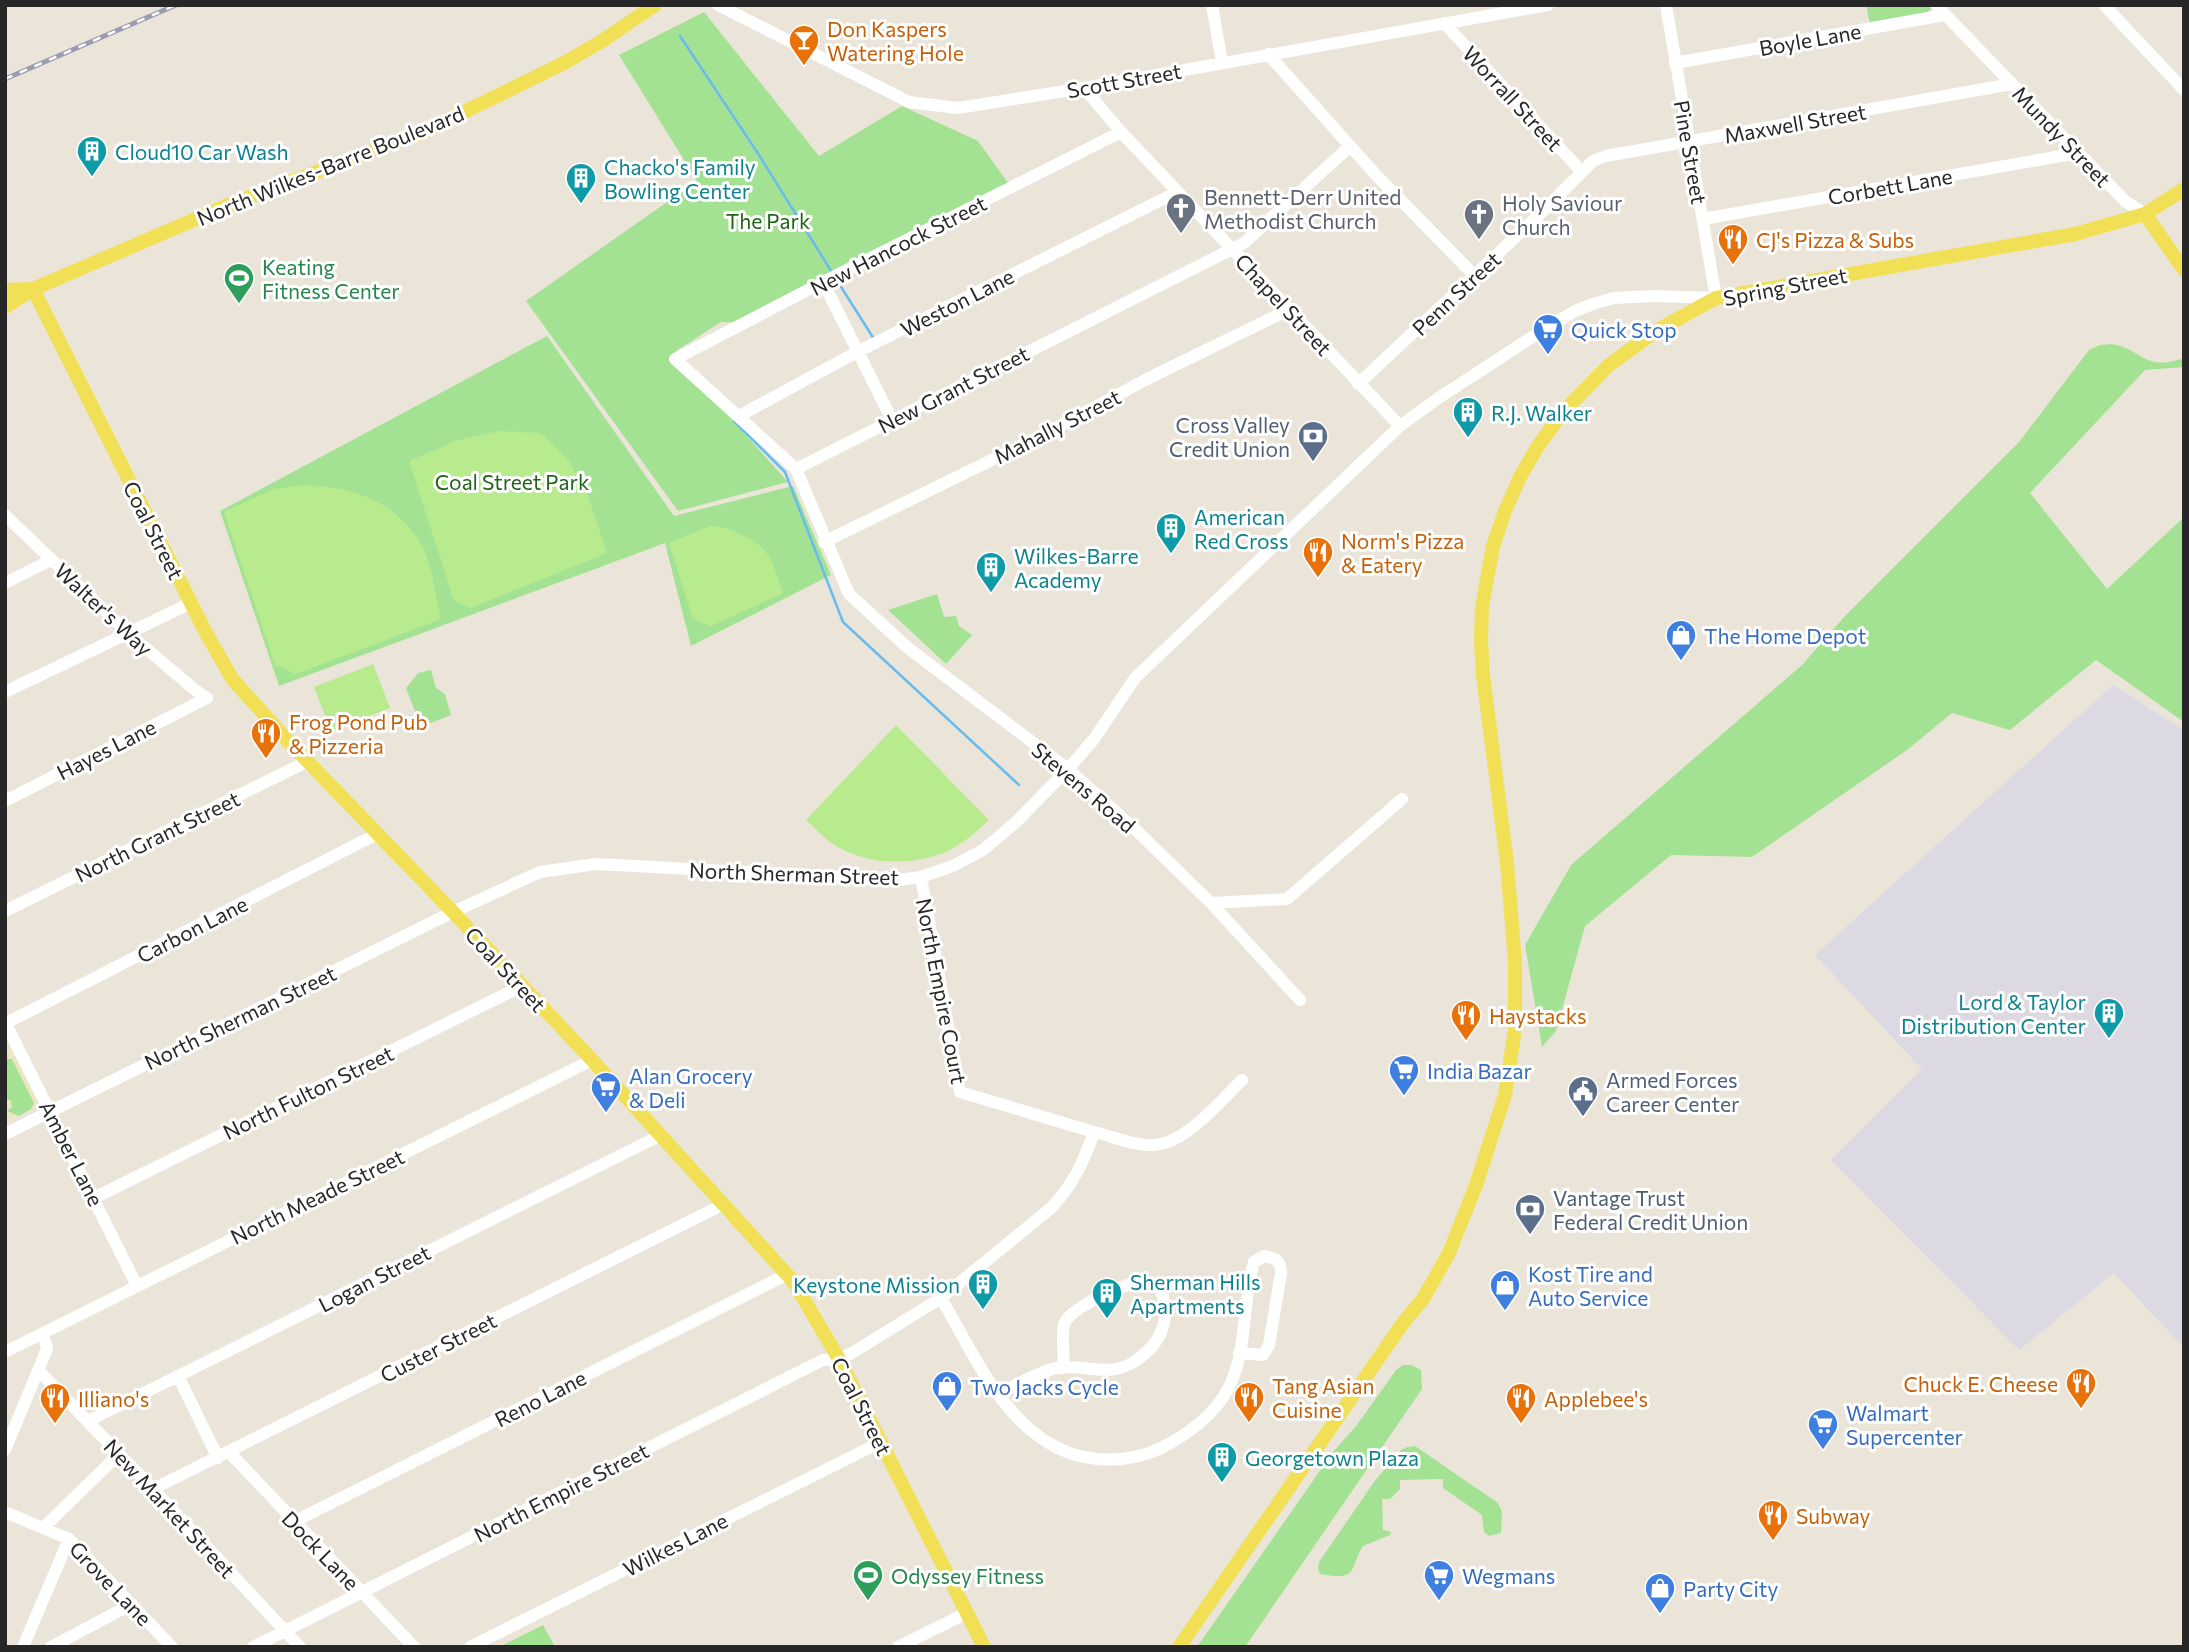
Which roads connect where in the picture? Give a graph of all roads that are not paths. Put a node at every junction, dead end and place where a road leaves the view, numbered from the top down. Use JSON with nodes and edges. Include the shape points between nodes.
{"nodes":[{"id":1,"x":655,"y":5,"type":"edge"},
{"id":2,"x":718,"y":5,"type":"edge"},
{"id":3,"x":1212,"y":5,"type":"edge"},
{"id":4,"x":1548,"y":5,"type":"edge"},
{"id":5,"x":1666,"y":5,"type":"edge"},
{"id":6,"x":2104,"y":5,"type":"edge"},
{"id":7,"x":1940,"y":10,"type":"edge"},
{"id":8,"x":1476,"y":11,"type":"edge"},
{"id":9,"x":1444,"y":23,"type":"junction"},
{"id":10,"x":1268,"y":54,"type":"junction"},
{"id":11,"x":1222,"y":62,"type":"junction"},
{"id":12,"x":1675,"y":63,"type":"junction"},
{"id":13,"x":2012,"y":84,"type":"junction"},
{"id":14,"x":1084,"y":88,"type":"junction"},
{"id":15,"x":2184,"y":90,"type":"edge"},
{"id":16,"x":1121,"y":132,"type":"junction"},
{"id":17,"x":1690,"y":142,"type":"junction"},
{"id":18,"x":1349,"y":147,"type":"junction"},
{"id":19,"x":2078,"y":153,"type":"junction"},
{"id":20,"x":1583,"y":172,"type":"junction"},
{"id":21,"x":2184,"y":189,"type":"edge"},
{"id":22,"x":1177,"y":192,"type":"junction"},
{"id":23,"x":2145,"y":214,"type":"junction"},
{"id":24,"x":1703,"y":219,"type":"junction"},
{"id":25,"x":1232,"y":249,"type":"junction"},
{"id":26,"x":2184,"y":270,"type":"edge"},
{"id":27,"x":1475,"y":275,"type":"junction"},
{"id":28,"x":823,"y":282,"type":"junction"},
{"id":29,"x":33,"y":289,"type":"junction"},
{"id":30,"x":5,"y":290,"type":"edge"},
{"id":31,"x":1716,"y":298,"type":"junction"},
{"id":32,"x":5,"y":307,"type":"edge"},
{"id":33,"x":1288,"y":310,"type":"junction"},
{"id":34,"x":857,"y":352,"type":"junction"},
{"id":35,"x":1358,"y":384,"type":"junction"},
{"id":36,"x":739,"y":416,"type":"junction"},
{"id":37,"x":892,"y":420,"type":"junction"},
{"id":38,"x":1399,"y":426,"type":"junction"},
{"id":39,"x":796,"y":468,"type":"junction"},
{"id":40,"x":5,"y":515,"type":"edge"},
{"id":41,"x":824,"y":542,"type":"junction"},
{"id":42,"x":51,"y":560,"type":"junction"},
{"id":43,"x":5,"y":583,"type":"edge"},
{"id":44,"x":191,"y":603,"type":"junction"},
{"id":45,"x":127,"y":632,"type":"junction"},
{"id":46,"x":5,"y":692,"type":"edge"},
{"id":47,"x":207,"y":698,"type":"joint"},
{"id":48,"x":308,"y":761,"type":"junction"},
{"id":49,"x":1068,"y":769,"type":"junction"},
{"id":50,"x":1402,"y":799,"type":"dead end"},
{"id":51,"x":5,"y":801,"type":"edge"},
{"id":52,"x":377,"y":834,"type":"junction"},
{"id":53,"x":921,"y":877,"type":"junction"},
{"id":54,"x":1211,"y":903,"type":"junction"},
{"id":55,"x":5,"y":911,"type":"edge"},
{"id":56,"x":453,"y":912,"type":"junction"},
{"id":57,"x":522,"y":986,"type":"junction"},
{"id":58,"x":1300,"y":1000,"type":"dead end"},
{"id":59,"x":6,"y":1022,"type":"edge"},
{"id":60,"x":592,"y":1060,"type":"junction"},
{"id":61,"x":1242,"y":1080,"type":"dead end"},
{"id":62,"x":50,"y":1111,"type":"junction"},
{"id":63,"x":1094,"y":1132,"type":"junction"},
{"id":64,"x":5,"y":1134,"type":"edge"},
{"id":65,"x":661,"y":1135,"type":"junction"},
{"id":66,"x":94,"y":1198,"type":"junction"},
{"id":67,"x":722,"y":1205,"type":"junction"},
{"id":68,"x":788,"y":1275,"type":"junction"},
{"id":69,"x":138,"y":1286,"type":"junction"},
{"id":70,"x":941,"y":1298,"type":"junction"},
{"id":71,"x":43,"y":1333,"type":"junction"},
{"id":72,"x":5,"y":1352,"type":"edge"},
{"id":73,"x":1239,"y":1353,"type":"junction"},
{"id":74,"x":839,"y":1359,"type":"junction"},
{"id":75,"x":1063,"y":1368,"type":"junction"},
{"id":76,"x":39,"y":1371,"type":"junction"},
{"id":77,"x":178,"y":1376,"type":"junction"},
{"id":78,"x":998,"y":1394,"type":"junction"},
{"id":79,"x":88,"y":1421,"type":"junction"},
{"id":80,"x":881,"y":1442,"type":"junction"},
{"id":81,"x":5,"y":1450,"type":"edge"},
{"id":82,"x":120,"y":1454,"type":"junction"},
{"id":83,"x":224,"y":1455,"type":"junction"},
{"id":84,"x":153,"y":1489,"type":"junction"},
{"id":85,"x":5,"y":1512,"type":"edge"},
{"id":86,"x":293,"y":1522,"type":"junction"},
{"id":87,"x":43,"y":1528,"type":"junction"},
{"id":88,"x":69,"y":1539,"type":"junction"},
{"id":89,"x":361,"y":1592,"type":"junction"},
{"id":90,"x":132,"y":1604,"type":"junction"},
{"id":91,"x":967,"y":1614,"type":"junction"},
{"id":92,"x":285,"y":1630,"type":"junction"},
{"id":93,"x":23,"y":1647,"type":"edge"},
{"id":94,"x":51,"y":1647,"type":"edge"},
{"id":95,"x":172,"y":1647,"type":"edge"},
{"id":96,"x":253,"y":1647,"type":"edge"},
{"id":97,"x":300,"y":1647,"type":"edge"},
{"id":98,"x":414,"y":1647,"type":"edge"},
{"id":99,"x":470,"y":1647,"type":"edge"},
{"id":100,"x":898,"y":1647,"type":"edge"},
{"id":101,"x":984,"y":1647,"type":"edge"},
{"id":102,"x":1179,"y":1647,"type":"edge"}],
"edges":[{"from":1,"to":29,"type":"main road","name":"North Wilkes-Barre Boulevard","via":[[564,63],[419,134],[233,203]]},
{"from":2,"to":14,"type":"street","name":"Scott Street","via":[[909,102],[958,108]]},
{"from":3,"to":11,"type":"street"},
{"from":4,"to":8,"type":"street","name":"Scott Street"},
{"from":5,"to":12,"type":"street","name":"Pine Street"},
{"from":6,"to":15,"type":"street"},
{"from":7,"to":12,"type":"street","name":"Boyle Lane"},
{"from":7,"to":13,"type":"street","name":"Mundy Street"},
{"from":8,"to":9,"type":"street","name":"Scott Street"},
{"from":9,"to":10,"type":"street","name":"Scott Street"},
{"from":9,"to":20,"type":"street","name":"Worrall Street"},
{"from":10,"to":11,"type":"street","name":"Scott Street"},
{"from":10,"to":18,"type":"street"},
{"from":11,"to":14,"type":"street","name":"Scott Street"},
{"from":12,"to":17,"type":"street","name":"Pine Street"},
{"from":13,"to":17,"type":"street","name":"Maxwell Street"},
{"from":13,"to":19,"type":"street","name":"Mundy Street"},
{"from":14,"to":16,"type":"street","name":"Chapel Street"},
{"from":16,"to":22,"type":"street","name":"Chapel Street"},
{"from":16,"to":28,"type":"street","name":"New Hancock Street"},
{"from":17,"to":20,"type":"street","name":"Maxwell Street","via":[[1606,156]]},
{"from":17,"to":24,"type":"street","name":"Pine Street"},
{"from":18,"to":25,"type":"street","name":"New Grant Street"},
{"from":18,"to":27,"type":"street"},
{"from":19,"to":23,"type":"street","name":"Mundy Street"},
{"from":19,"to":24,"type":"street","name":"Corbett Lane"},
{"from":20,"to":27,"type":"street","name":"Penn Street"},
{"from":21,"to":23,"type":"main road","name":"Spring Street"},
{"from":22,"to":25,"type":"street","name":"Chapel Street"},
{"from":22,"to":34,"type":"street","name":"Weston Lane"},
{"from":23,"to":26,"type":"main road","name":"Mundy Street"},
{"from":23,"to":31,"type":"main road","name":"Spring Street","via":[[2075,234]]},
{"from":24,"to":31,"type":"street","name":"Pine Street"},
{"from":25,"to":33,"type":"street","name":"Chapel Street"},
{"from":25,"to":37,"type":"street","name":"New Grant Street"},
{"from":27,"to":35,"type":"street","name":"Penn Street"},
{"from":28,"to":34,"type":"street"},
{"from":28,"to":36,"type":"street","name":"New Hancock Street","via":[[675,359]]},
{"from":29,"to":30,"type":"main road","name":"North Wilkes-Barre Boulevard"},
{"from":29,"to":32,"type":"main road","name":"North Wilkes-Barre Boulevard"},
{"from":29,"to":44,"type":"main road","name":"Coal Street"},
{"from":31,"to":38,"type":"street","name":"North Sherman Street","via":[[1615,298],[1577,310]]},
{"from":31,"to":102,"type":"main road","name":"Spring Street","via":[[1656,331],[1609,365],[1563,412],[1538,446],[1505,511],[1493,546],[1480,640],[1515,962],[1515,1030],[1505,1095],[1449,1253],[1423,1299]]},
{"from":33,"to":35,"type":"street","name":"Chapel Street"},
{"from":33,"to":41,"type":"street","name":"Mahally Street"},
{"from":34,"to":36,"type":"street","name":"Weston Lane"},
{"from":34,"to":37,"type":"street"},
{"from":35,"to":38,"type":"street","name":"Chapel Street"},
{"from":36,"to":39,"type":"street"},
{"from":37,"to":39,"type":"street","name":"New Grant Street"},
{"from":38,"to":49,"type":"street","name":"North Sherman Street","via":[[1135,678]]},
{"from":39,"to":41,"type":"street"},
{"from":40,"to":42,"type":"street","name":"Walter's Way"},
{"from":41,"to":49,"type":"street","name":"Stevens Road","via":[[849,594],[908,648]]},
{"from":42,"to":43,"type":"street"},
{"from":42,"to":45,"type":"street","name":"Walter's Way"},
{"from":44,"to":45,"type":"street"},
{"from":44,"to":48,"type":"main road","name":"Coal Street","via":[[233,680]]},
{"from":45,"to":46,"type":"street"},
{"from":45,"to":47,"type":"street","name":"Walter's Way"},
{"from":47,"to":51,"type":"street","name":"Hayes Lane"},
{"from":48,"to":52,"type":"main road","name":"Coal Street"},
{"from":48,"to":55,"type":"street","name":"North Grant Street"},
{"from":49,"to":53,"type":"street","name":"North Sherman Street","via":[[983,849]]},
{"from":49,"to":54,"type":"street","name":"Stevens Road"},
{"from":50,"to":54,"type":"street","via":[[1287,899]]},
{"from":52,"to":56,"type":"main road","name":"Coal Street"},
{"from":52,"to":59,"type":"street","name":"Carbon Lane"},
{"from":53,"to":56,"type":"street","name":"North Sherman Street","via":[[865,879],[596,864],[540,873]]},
{"from":53,"to":63,"type":"street","name":"North Empire Court","via":[[960,1092]]},
{"from":54,"to":58,"type":"street","name":"Stevens Road"},
{"from":56,"to":57,"type":"main road","name":"Coal Street"},
{"from":56,"to":62,"type":"street","name":"North Sherman Street"},
{"from":57,"to":60,"type":"main road","name":"Coal Street"},
{"from":57,"to":66,"type":"street","name":"North Fulton Street"},
{"from":59,"to":62,"type":"street","name":"Amber Lane"},
{"from":60,"to":65,"type":"main road","name":"Coal Street"},
{"from":60,"to":69,"type":"street","name":"North Meade Street"},
{"from":61,"to":63,"type":"street","name":"North Empire Court","via":[[1194,1127],[1174,1139],[1154,1145]]},
{"from":62,"to":64,"type":"street","name":"North Sherman Street"},
{"from":62,"to":66,"type":"street","name":"Amber Lane"},
{"from":63,"to":70,"type":"street","via":[[1067,1191]]},
{"from":65,"to":67,"type":"main road","name":"Coal Street"},
{"from":65,"to":77,"type":"street","name":"Logan Street"},
{"from":66,"to":69,"type":"street","name":"Amber Lane"},
{"from":67,"to":68,"type":"main road","name":"Coal Street"},
{"from":67,"to":83,"type":"street","name":"Custer Street"},
{"from":68,"to":74,"type":"main road","name":"Coal Street"},
{"from":68,"to":86,"type":"street","name":"Reno Lane"},
{"from":69,"to":71,"type":"street","name":"North Meade Street"},
{"from":70,"to":74,"type":"street"},
{"from":70,"to":78,"type":"street"},
{"from":71,"to":72,"type":"street","name":"North Meade Street"},
{"from":71,"to":76,"type":"street","via":[[47,1349]]},
{"from":73,"to":73,"type":"street","via":[[1254,1262],[1264,1256],[1275,1258],[1281,1273],[1269,1345],[1263,1355]]},
{"from":73,"to":78,"type":"street","via":[[1228,1389],[1213,1410],[1166,1446],[1125,1459],[1086,1458],[1065,1452],[1030,1431]]},
{"from":74,"to":80,"type":"main road","name":"Coal Street"},
{"from":74,"to":89,"type":"street","name":"North Empire Street","via":[[823,1360]]},
{"from":75,"to":75,"type":"street","via":[[1064,1323],[1070,1314],[1135,1283],[1154,1284],[1165,1297],[1162,1329],[1152,1347],[1125,1367],[1102,1371]]},
{"from":75,"to":78,"type":"street"},
{"from":76,"to":79,"type":"street","name":"New Market Street"},
{"from":76,"to":81,"type":"street"},
{"from":77,"to":79,"type":"street","name":"Logan Street"},
{"from":77,"to":83,"type":"street","name":"Dock Lane"},
{"from":79,"to":82,"type":"street","name":"New Market Street"},
{"from":80,"to":91,"type":"main road","name":"Coal Street"},
{"from":80,"to":99,"type":"street","name":"Wilkes Lane"},
{"from":82,"to":84,"type":"street","name":"New Market Street"},
{"from":82,"to":87,"type":"street"},
{"from":83,"to":84,"type":"street","name":"Custer Street"},
{"from":83,"to":86,"type":"street","name":"Dock Lane"},
{"from":84,"to":92,"type":"street","name":"New Market Street"},
{"from":85,"to":87,"type":"street","name":"Grove Lane"},
{"from":86,"to":89,"type":"street","name":"Dock Lane"},
{"from":87,"to":88,"type":"street","name":"Grove Lane"},
{"from":88,"to":90,"type":"street","name":"Grove Lane"},
{"from":88,"to":93,"type":"street"},
{"from":89,"to":92,"type":"street","name":"North Empire Street"},
{"from":89,"to":98,"type":"street","name":"Dock Lane"},
{"from":90,"to":94,"type":"street"},
{"from":90,"to":95,"type":"street","name":"Grove Lane"},
{"from":91,"to":100,"type":"street"},
{"from":91,"to":101,"type":"main road","name":"Coal Street"},
{"from":92,"to":96,"type":"street","name":"North Empire Street"},
{"from":92,"to":97,"type":"street","name":"New Market Street"}]}
